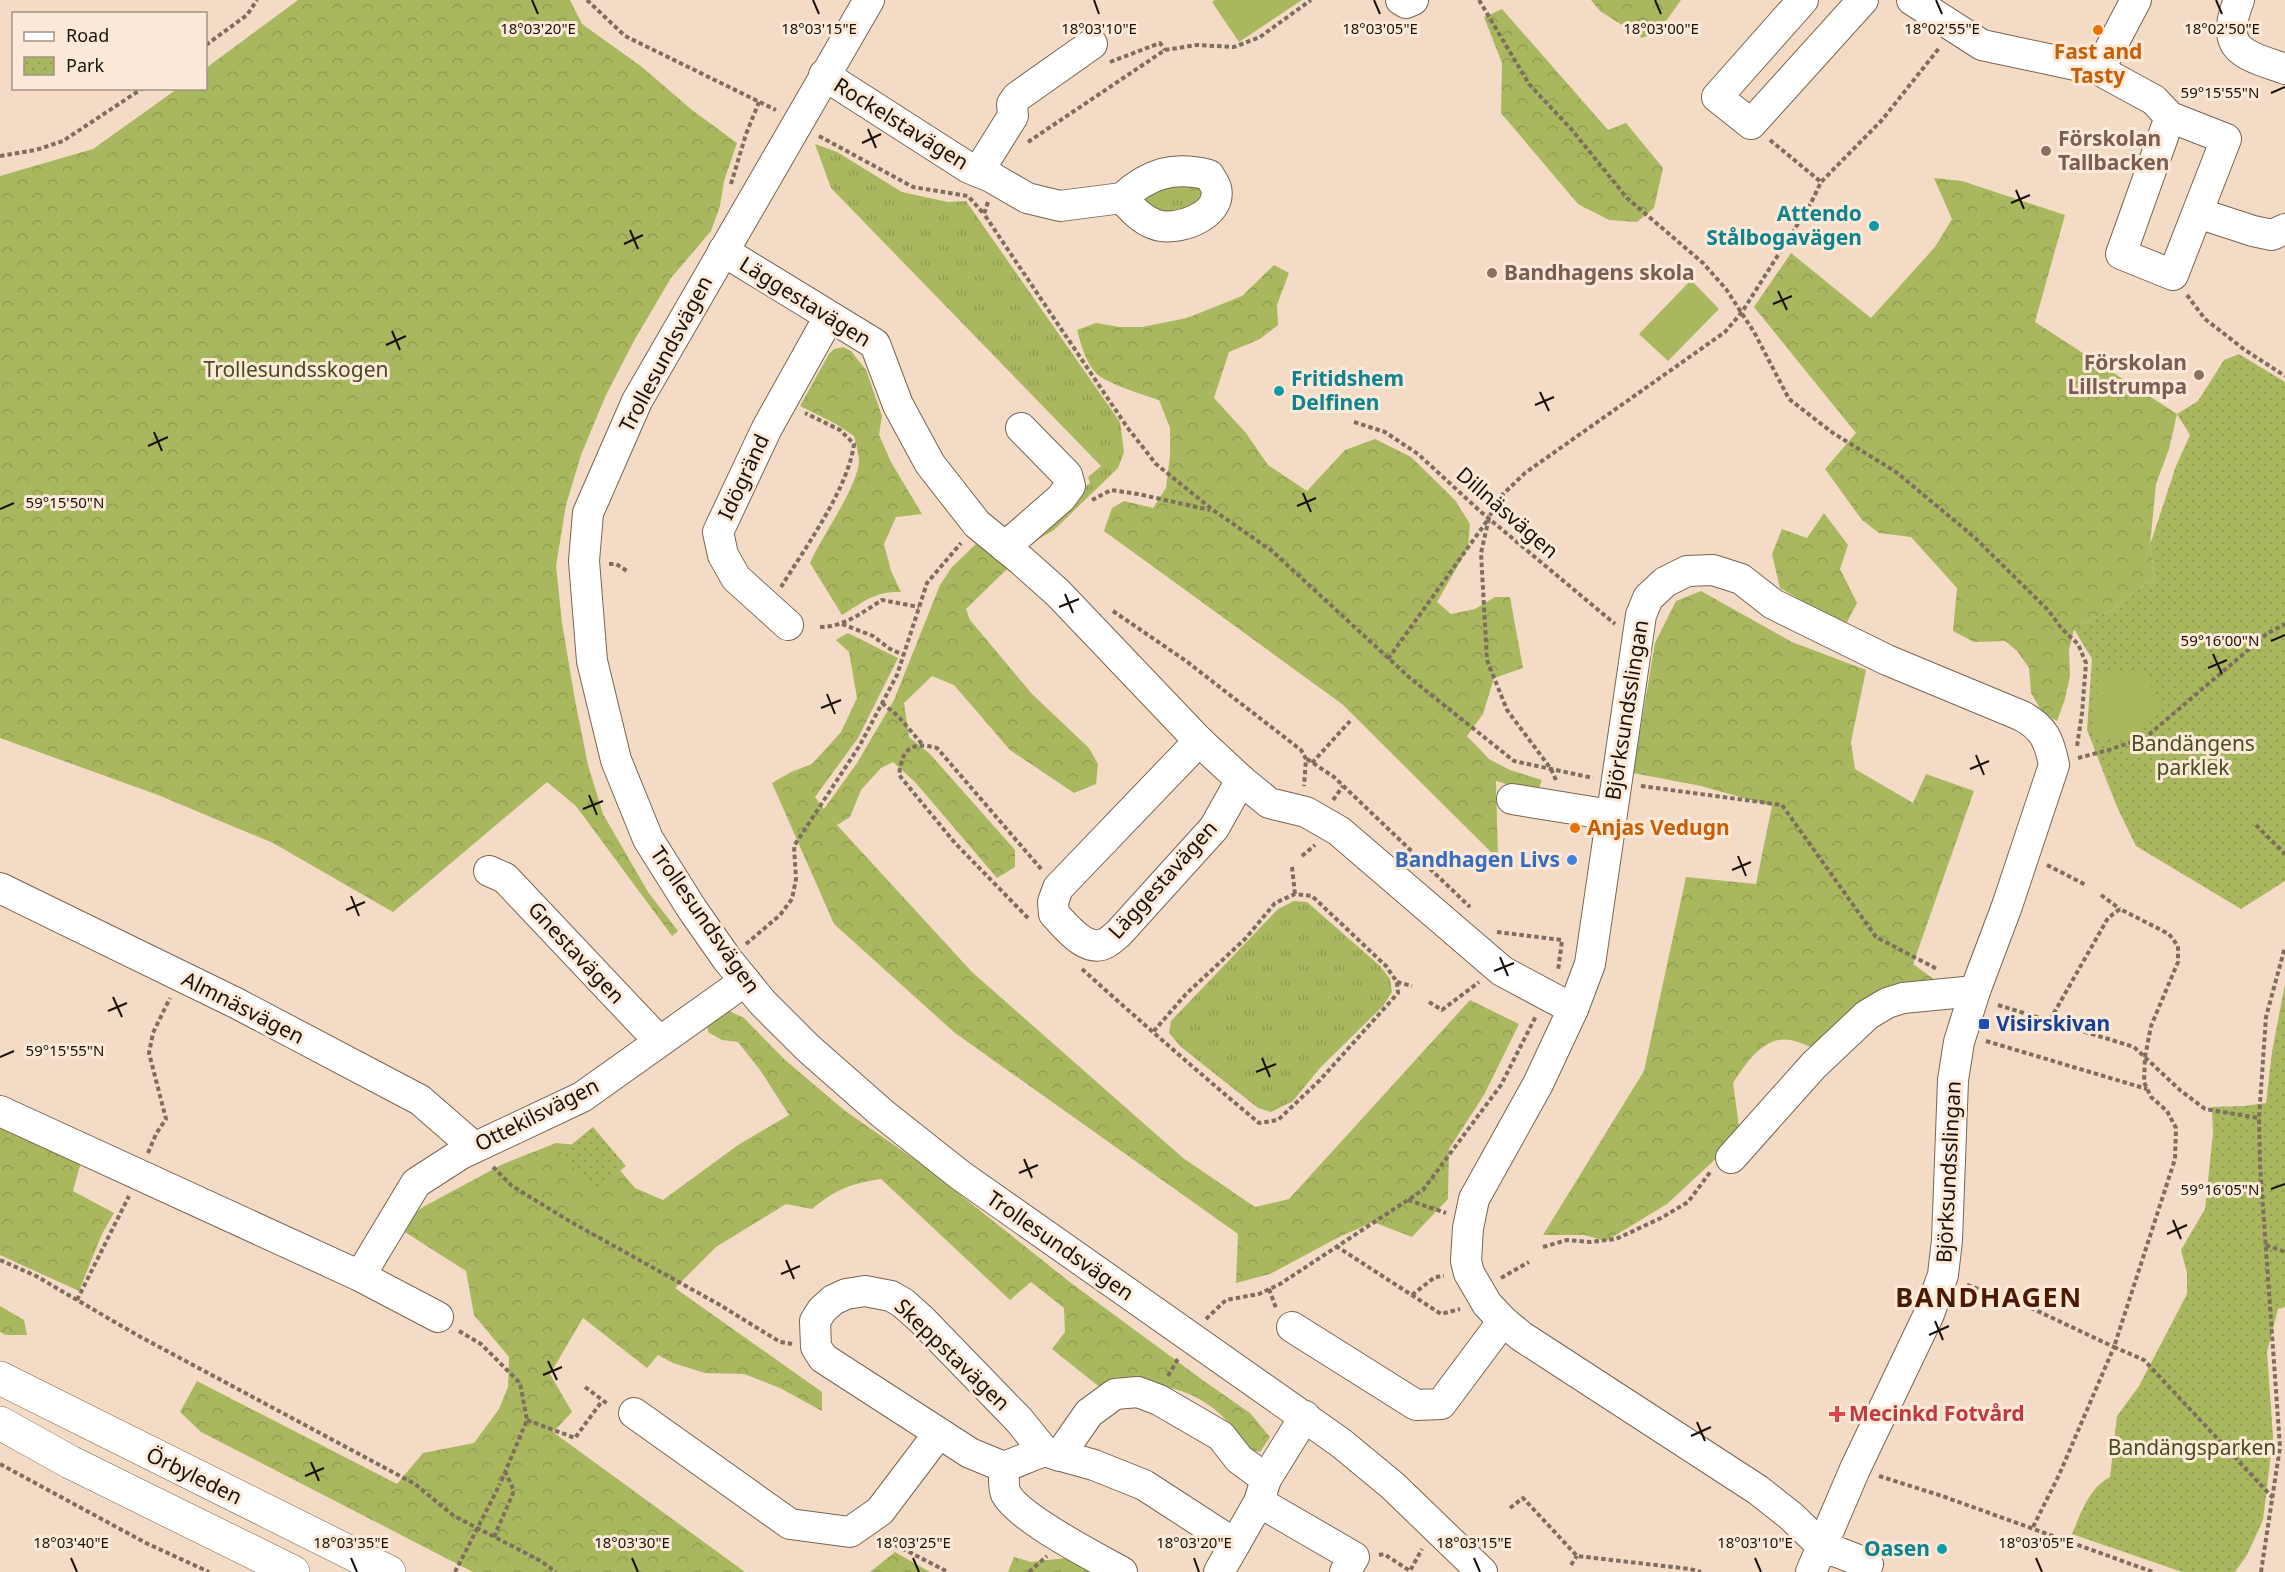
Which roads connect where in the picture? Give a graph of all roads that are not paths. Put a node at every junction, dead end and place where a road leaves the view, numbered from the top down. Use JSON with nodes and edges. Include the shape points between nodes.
{"nodes":[{"id":1,"x":869,"y":0,"type":"edge"},
{"id":2,"x":1401,"y":0,"type":"edge"},
{"id":3,"x":1413,"y":0,"type":"edge"},
{"id":4,"x":1803,"y":0,"type":"edge"},
{"id":5,"x":1863,"y":0,"type":"edge"},
{"id":6,"x":1912,"y":0,"type":"edge"},
{"id":7,"x":2136,"y":0,"type":"edge"},
{"id":8,"x":2239,"y":0,"type":"edge"},
{"id":9,"x":1092,"y":44,"type":"road end"},
{"id":10,"x":2285,"y":69,"type":"edge"},
{"id":11,"x":2099,"y":70,"type":"junction"},
{"id":12,"x":824,"y":75,"type":"junction"},
{"id":13,"x":2170,"y":117,"type":"junction"},
{"id":14,"x":978,"y":172,"type":"junction"},
{"id":15,"x":1122,"y":198,"type":"dead end"},
{"id":16,"x":2198,"y":213,"type":"junction"},
{"id":17,"x":2285,"y":229,"type":"edge"},
{"id":18,"x":723,"y":250,"type":"junction"},
{"id":19,"x":829,"y":317,"type":"junction"},
{"id":20,"x":1021,"y":428,"type":"dead end"},
{"id":21,"x":1005,"y":547,"type":"junction"},
{"id":22,"x":788,"y":625,"type":"dead end"},
{"id":23,"x":1199,"y":741,"type":"junction"},
{"id":24,"x":1241,"y":780,"type":"junction"},
{"id":25,"x":1512,"y":800,"type":"dead end"},
{"id":26,"x":1611,"y":814,"type":"junction"},
{"id":27,"x":489,"y":871,"type":"dead end"},
{"id":28,"x":0,"y":888,"type":"edge"},
{"id":29,"x":745,"y":981,"type":"junction"},
{"id":30,"x":1975,"y":991,"type":"junction"},
{"id":31,"x":1573,"y":1009,"type":"junction"},
{"id":32,"x":659,"y":1041,"type":"junction"},
{"id":33,"x":0,"y":1112,"type":"edge"},
{"id":34,"x":474,"y":1147,"type":"junction"},
{"id":35,"x":1731,"y":1158,"type":"road end"},
{"id":36,"x":360,"y":1276,"type":"junction"},
{"id":37,"x":438,"y":1317,"type":"road end"},
{"id":38,"x":1503,"y":1321,"type":"junction"},
{"id":39,"x":1292,"y":1327,"type":"dead end"},
{"id":40,"x":0,"y":1378,"type":"edge"},
{"id":41,"x":621,"y":1409,"type":"road end"},
{"id":42,"x":1305,"y":1416,"type":"junction"},
{"id":43,"x":0,"y":1423,"type":"edge"},
{"id":44,"x":939,"y":1433,"type":"junction"},
{"id":45,"x":1052,"y":1454,"type":"junction"},
{"id":46,"x":1004,"y":1467,"type":"junction"},
{"id":47,"x":1263,"y":1490,"type":"junction"},
{"id":48,"x":1235,"y":1544,"type":"junction"},
{"id":49,"x":1816,"y":1559,"type":"edge"},
{"id":50,"x":1868,"y":1564,"type":"dead end"},
{"id":51,"x":293,"y":1572,"type":"edge"},
{"id":52,"x":389,"y":1572,"type":"edge"},
{"id":53,"x":1122,"y":1572,"type":"edge"},
{"id":54,"x":1219,"y":1572,"type":"edge"},
{"id":55,"x":1345,"y":1572,"type":"edge"},
{"id":56,"x":1480,"y":1572,"type":"edge"}],
"edges":[{"from":1,"to":12,"type":"street","name":"Trollesundsvägen"},
{"from":2,"to":3,"type":"street"},
{"from":4,"to":5,"type":"street","via":[[1717,97],[1751,124]]},
{"from":6,"to":11,"type":"street","via":[[1982,45]]},
{"from":7,"to":11,"type":"street"},
{"from":8,"to":10,"type":"street","via":[[2230,33],[2237,46],[2246,55]]},
{"from":9,"to":14,"type":"street","name":"Rockelstavägen","via":[[1017,97],[1012,104],[1013,116]]},
{"from":11,"to":13,"type":"street","via":[[2154,100]]},
{"from":12,"to":14,"type":"street","name":"Rockelstavägen"},
{"from":12,"to":18,"type":"street","name":"Trollesundsvägen"},
{"from":13,"to":16,"type":"street","via":[[2226,138]]},
{"from":13,"to":16,"type":"street","via":[[2121,254],[2173,276]]},
{"from":14,"to":15,"type":"street","name":"Rockelstavägen","via":[[1027,198],[1060,206]]},
{"from":16,"to":17,"type":"street","via":[[2272,235]]},
{"from":18,"to":19,"type":"street","name":"Läggestavägen"},
{"from":18,"to":29,"type":"street","name":"Trollesundsvägen","via":[[637,400],[588,513],[584,561],[592,661],[616,760],[648,839],[692,909]]},
{"from":19,"to":21,"type":"street","name":"Läggestavägen","via":[[875,344],[898,405],[930,464],[976,524]]},
{"from":19,"to":22,"type":"street","name":"Idögränd","via":[[767,428],[718,532],[723,555],[736,578]]},
{"from":20,"to":21,"type":"street","via":[[1067,474],[1070,486]]},
{"from":21,"to":23,"type":"street","name":"Läggestavägen","via":[[1058,593]]},
{"from":23,"to":24,"type":"street","name":"Läggestavägen"},
{"from":23,"to":24,"type":"street","name":"Läggestavägen","via":[[1058,888],[1054,914],[1079,939],[1092,945],[1105,944],[1118,934],[1214,828]]},
{"from":24,"to":31,"type":"street","name":"Läggestavägen","via":[[1269,803],[1306,812],[1339,831],[1498,967],[1555,989]]},
{"from":25,"to":26,"type":"street"},
{"from":26,"to":30,"type":"street","name":"Björksundsslingan","via":[[1637,634],[1648,598],[1665,582],[1687,571],[1713,570],[1741,579],[1773,603],[1833,635],[2036,723],[2045,734],[2054,765]]},
{"from":26,"to":31,"type":"street","name":"Björksundsslingan","via":[[1590,964]]},
{"from":27,"to":32,"type":"street","name":"Gnestavägen","via":[[506,878]]},
{"from":28,"to":34,"type":"street","name":"Almnäsvägen","via":[[236,1003],[420,1100]]},
{"from":29,"to":32,"type":"street","name":"Ottekilsvägen"},
{"from":29,"to":42,"type":"street","name":"Trollesundsvägen","via":[[808,1048],[882,1114],[960,1175]]},
{"from":30,"to":35,"type":"street","via":[[1903,998],[1867,1015],[1814,1065]]},
{"from":30,"to":49,"type":"street","name":"Björksundsslingan","via":[[1953,1080],[1947,1240],[1942,1275],[1929,1314]]},
{"from":31,"to":38,"type":"street","name":"Björksundsslingan","via":[[1538,1084],[1474,1199],[1466,1261],[1487,1304]]},
{"from":32,"to":34,"type":"street","name":"Ottekilsvägen","via":[[582,1097]]},
{"from":33,"to":36,"type":"street"},
{"from":34,"to":36,"type":"street","name":"Ottekilsvägen","via":[[416,1183]]},
{"from":36,"to":37,"type":"street"},
{"from":38,"to":39,"type":"street","via":[[1441,1404],[1416,1405]]},
{"from":38,"to":49,"type":"street","name":"Björksundsslingan","via":[[1758,1490],[1791,1516]]},
{"from":40,"to":52,"type":"main road","name":"Örbyleden"},
{"from":41,"to":44,"type":"street","via":[[790,1524],[850,1532],[880,1511]]},
{"from":42,"to":47,"type":"street"},
{"from":42,"to":56,"type":"street","name":"Trollesundsvägen","via":[[1393,1486]]},
{"from":43,"to":51,"type":"main road","name":"Örbyleden","via":[[70,1462]]},
{"from":44,"to":45,"type":"street","name":"Skeppstavägen","via":[[823,1358],[816,1347],[815,1321],[833,1300],[846,1293],[865,1291],[891,1296],[903,1303]]},
{"from":44,"to":46,"type":"street","via":[[970,1454]]},
{"from":45,"to":46,"type":"street"},
{"from":45,"to":47,"type":"street","via":[[1089,1413],[1115,1394],[1138,1392],[1160,1400],[1221,1436]]},
{"from":45,"to":48,"type":"street","via":[[1144,1485]]},
{"from":46,"to":53,"type":"street","via":[[1006,1493],[1022,1511]]},
{"from":47,"to":48,"type":"street"},
{"from":47,"to":55,"type":"street","via":[[1354,1557]]},
{"from":48,"to":54,"type":"street"},
{"from":49,"to":50,"type":"street"}]}
